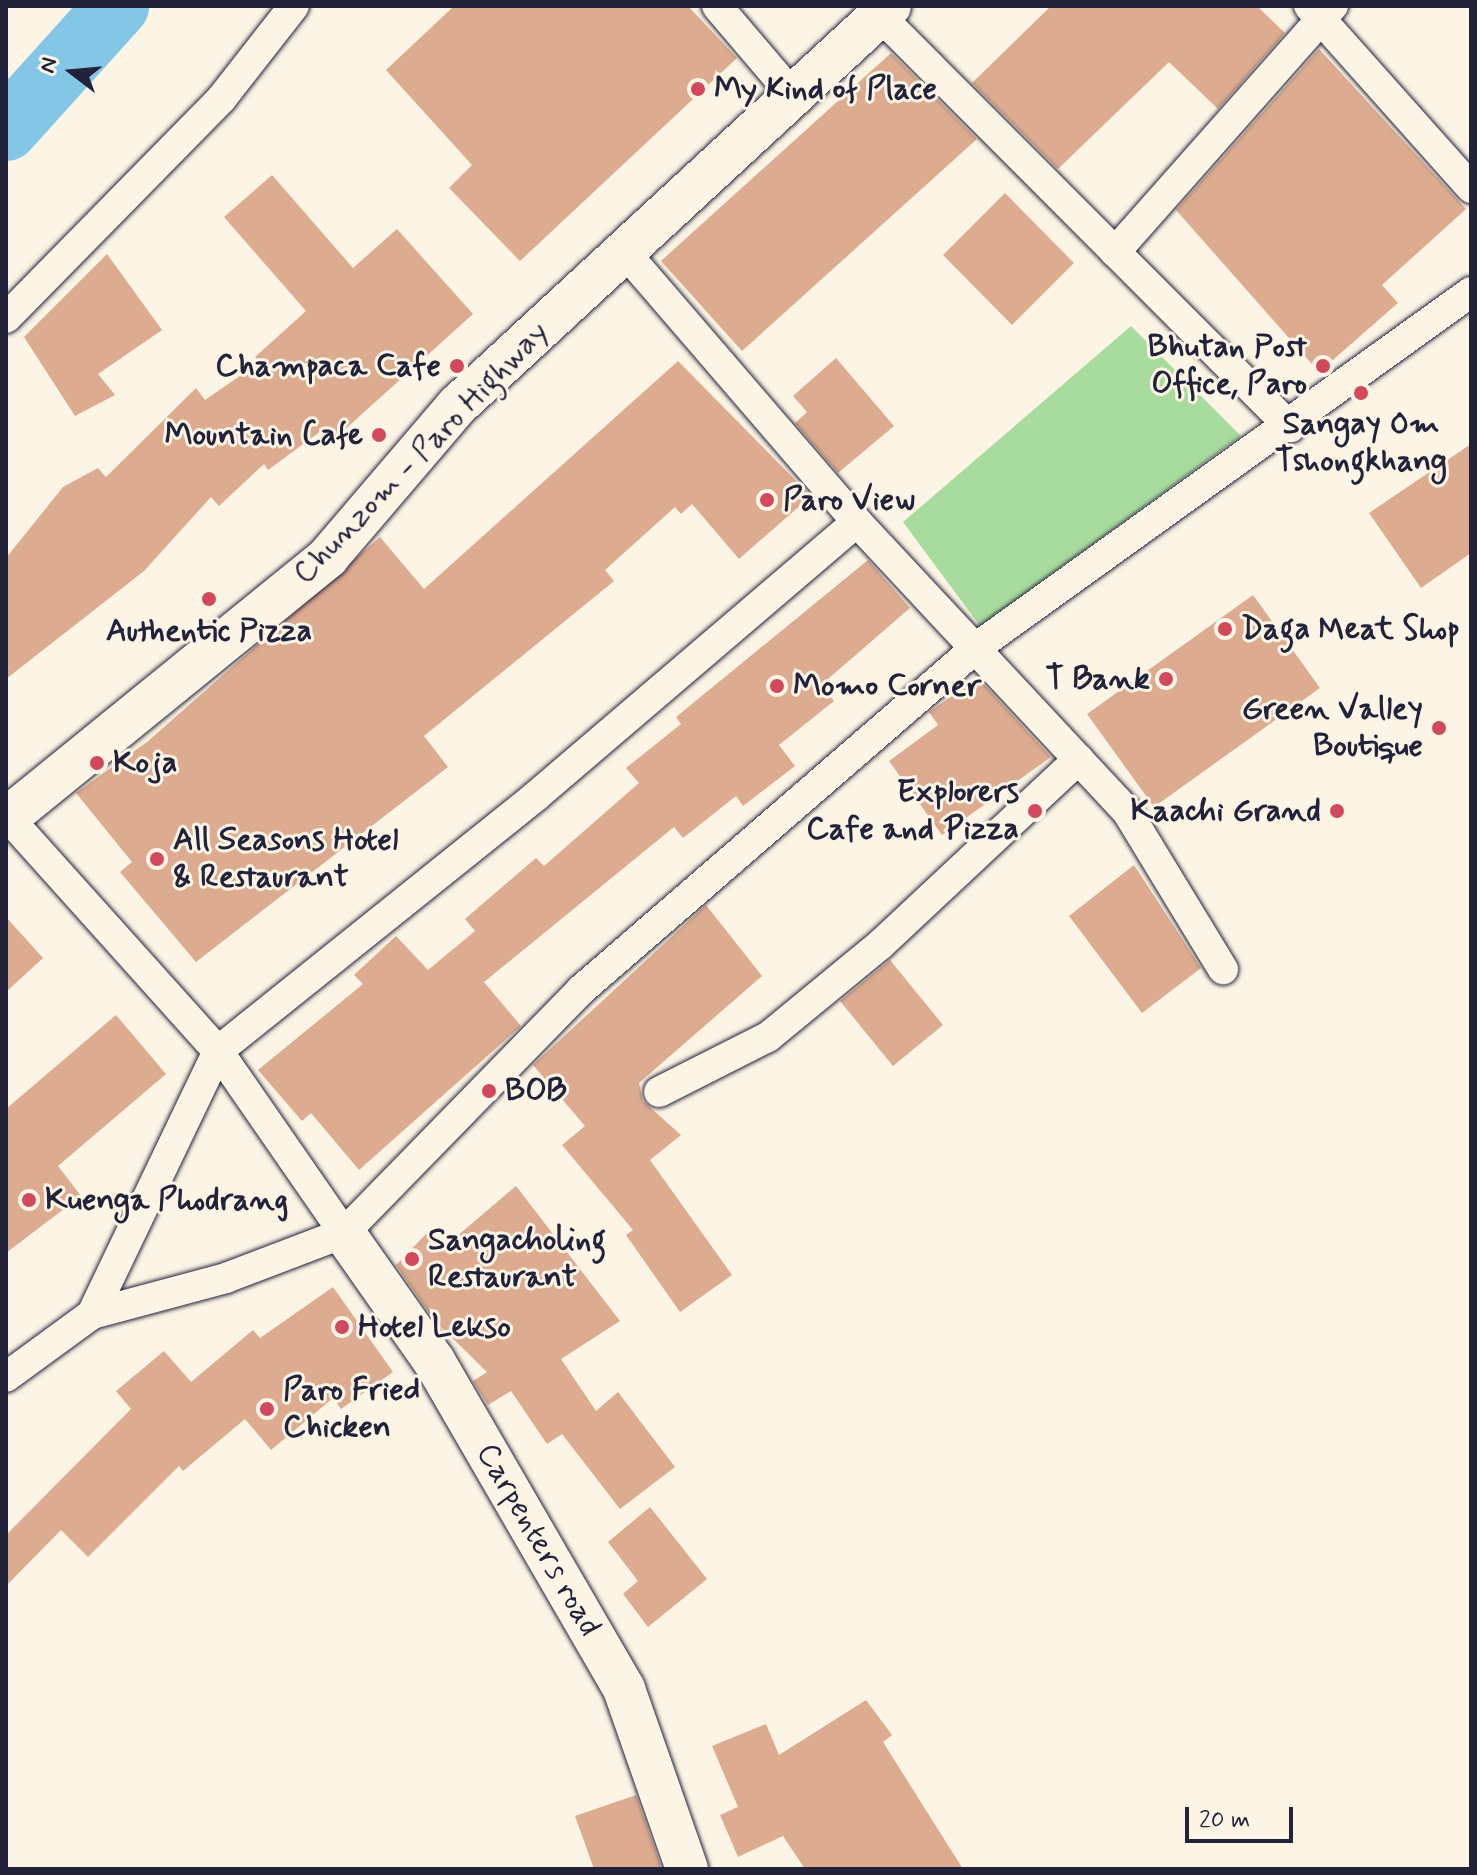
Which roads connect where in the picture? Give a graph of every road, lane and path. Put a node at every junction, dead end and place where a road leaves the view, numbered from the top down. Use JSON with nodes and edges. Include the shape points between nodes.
{"nodes":[{"id":1,"x":294,"y":6,"type":"edge"},
{"id":2,"x":717,"y":6,"type":"edge"},
{"id":3,"x":1320,"y":10,"type":"edge"},
{"id":4,"x":885,"y":11,"type":"edge"},
{"id":5,"x":792,"y":94,"type":"junction"},
{"id":6,"x":1471,"y":188,"type":"edge"},
{"id":7,"x":623,"y":250,"type":"junction"},
{"id":8,"x":1115,"y":252,"type":"junction"},
{"id":9,"x":1471,"y":292,"type":"edge"},
{"id":10,"x":6,"y":318,"type":"edge"},
{"id":11,"x":1290,"y":427,"type":"junction"},
{"id":12,"x":857,"y":522,"type":"junction"},
{"id":13,"x":977,"y":647,"type":"junction"},
{"id":14,"x":1079,"y":759,"type":"junction"},
{"id":15,"x":6,"y":818,"type":"edge"},
{"id":16,"x":1223,"y":969,"type":"dead end"},
{"id":17,"x":218,"y":1051,"type":"junction"},
{"id":18,"x":659,"y":1092,"type":"dead end"},
{"id":19,"x":344,"y":1233,"type":"junction"},
{"id":20,"x":92,"y":1314,"type":"junction"},
{"id":21,"x":6,"y":1377,"type":"edge"},
{"id":22,"x":687,"y":1869,"type":"edge"}],
"edges":[{"from":1,"to":10,"type":"street","via":[[222,98]]},
{"from":2,"to":5,"type":"street"},
{"from":3,"to":6,"type":"street"},
{"from":3,"to":8,"type":"street"},
{"from":4,"to":5,"type":"street","name":"Chunzom - Paro Highway"},
{"from":4,"to":8,"type":"street"},
{"from":5,"to":7,"type":"street","name":"Chunzom - Paro Highway"},
{"from":7,"to":12,"type":"street"},
{"from":7,"to":15,"type":"street","name":"Chunzom - Paro Highway","via":[[458,405],[328,557]]},
{"from":8,"to":11,"type":"street"},
{"from":9,"to":11,"type":"street"},
{"from":11,"to":13,"type":"street"},
{"from":12,"to":13,"type":"street"},
{"from":12,"to":17,"type":"street","via":[[524,806]]},
{"from":13,"to":14,"type":"street"},
{"from":13,"to":19,"type":"street","via":[[581,990]]},
{"from":14,"to":16,"type":"street","via":[[1128,813]]},
{"from":14,"to":18,"type":"street","via":[[880,945],[768,1037]]},
{"from":15,"to":17,"type":"street"},
{"from":17,"to":19,"type":"street"},
{"from":17,"to":20,"type":"street"},
{"from":19,"to":20,"type":"street","via":[[226,1278]]},
{"from":19,"to":22,"type":"street","name":"Carpenters road","via":[[434,1361],[624,1689]]},
{"from":20,"to":21,"type":"street"}]}
